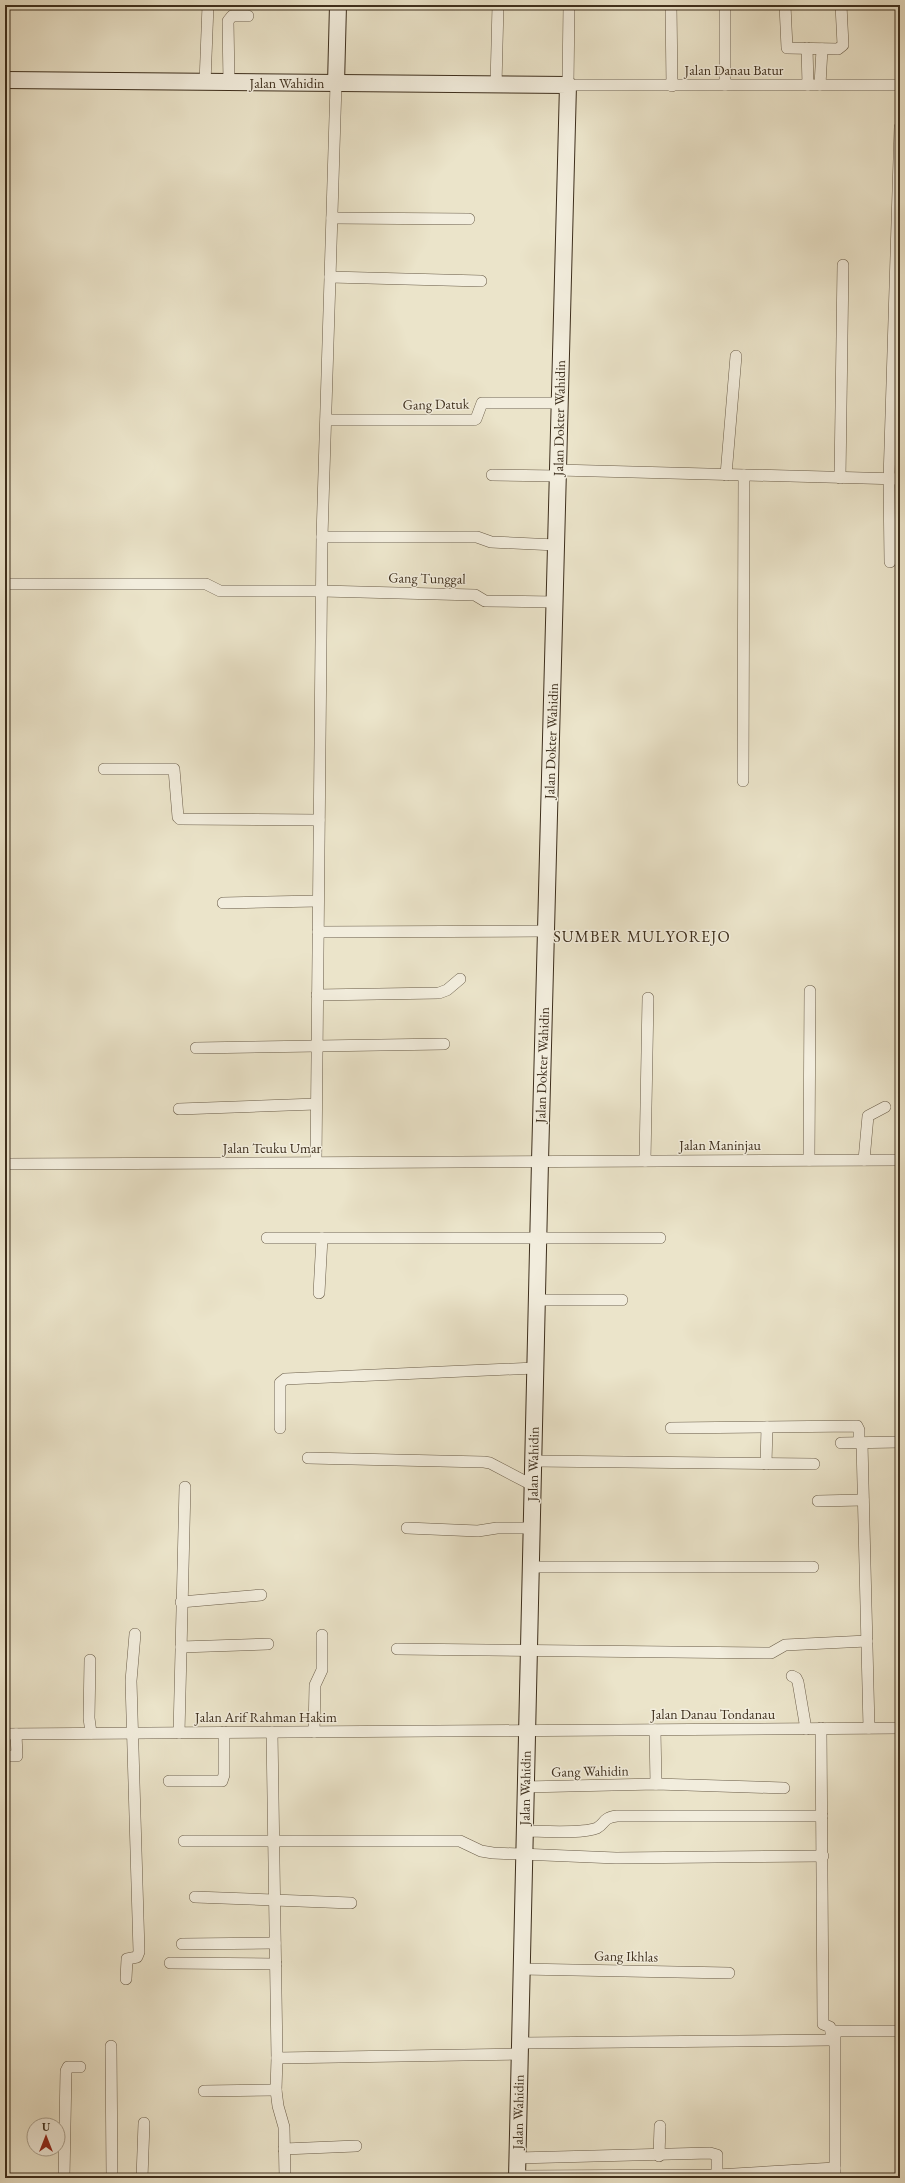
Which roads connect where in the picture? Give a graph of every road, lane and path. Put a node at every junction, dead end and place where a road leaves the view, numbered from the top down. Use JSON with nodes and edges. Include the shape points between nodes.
{"nodes":[{"id":1,"x":208,"y":5,"type":"edge"},
{"id":2,"x":338,"y":5,"type":"edge"},
{"id":3,"x":498,"y":5,"type":"edge"},
{"id":4,"x":569,"y":5,"type":"edge"},
{"id":5,"x":671,"y":5,"type":"edge"},
{"id":6,"x":725,"y":5,"type":"edge"},
{"id":7,"x":785,"y":5,"type":"edge"},
{"id":8,"x":841,"y":5,"type":"edge"},
{"id":9,"x":248,"y":16,"type":"dead end"},
{"id":10,"x":807,"y":48,"type":"junction"},
{"id":11,"x":822,"y":49,"type":"junction"},
{"id":12,"x":5,"y":80,"type":"edge"},
{"id":13,"x":205,"y":83,"type":"junction"},
{"id":14,"x":229,"y":83,"type":"junction"},
{"id":15,"x":336,"y":84,"type":"junction"},
{"id":16,"x":496,"y":85,"type":"junction"},
{"id":17,"x":568,"y":85,"type":"junction"},
{"id":18,"x":726,"y":85,"type":"junction"},
{"id":19,"x":808,"y":85,"type":"junction"},
{"id":20,"x":820,"y":85,"type":"junction"},
{"id":21,"x":900,"y":85,"type":"edge"},
{"id":22,"x":672,"y":86,"type":"junction"},
{"id":23,"x":900,"y":128,"type":"edge"},
{"id":24,"x":332,"y":218,"type":"junction"},
{"id":25,"x":469,"y":219,"type":"dead end"},
{"id":26,"x":843,"y":265,"type":"dead end"},
{"id":27,"x":330,"y":277,"type":"junction"},
{"id":28,"x":481,"y":281,"type":"dead end"},
{"id":29,"x":736,"y":356,"type":"dead end"},
{"id":30,"x":560,"y":403,"type":"junction"},
{"id":31,"x":326,"y":420,"type":"junction"},
{"id":32,"x":558,"y":473,"type":"junction"},
{"id":33,"x":492,"y":475,"type":"dead end"},
{"id":34,"x":726,"y":475,"type":"junction"},
{"id":35,"x":744,"y":475,"type":"junction"},
{"id":36,"x":840,"y":478,"type":"junction"},
{"id":37,"x":894,"y":480,"type":"edge"},
{"id":38,"x":322,"y":537,"type":"junction"},
{"id":39,"x":556,"y":545,"type":"junction"},
{"id":40,"x":890,"y":562,"type":"dead end"},
{"id":41,"x":5,"y":584,"type":"edge"},
{"id":42,"x":322,"y":591,"type":"junction"},
{"id":43,"x":554,"y":602,"type":"junction"},
{"id":44,"x":104,"y":769,"type":"dead end"},
{"id":45,"x":743,"y":781,"type":"dead end"},
{"id":46,"x":319,"y":820,"type":"junction"},
{"id":47,"x":318,"y":901,"type":"junction"},
{"id":48,"x":223,"y":903,"type":"dead end"},
{"id":49,"x":546,"y":931,"type":"junction"},
{"id":50,"x":318,"y":932,"type":"junction"},
{"id":51,"x":460,"y":979,"type":"dead end"},
{"id":52,"x":810,"y":991,"type":"dead end"},
{"id":53,"x":318,"y":995,"type":"junction"},
{"id":54,"x":648,"y":998,"type":"dead end"},
{"id":55,"x":444,"y":1044,"type":"dead end"},
{"id":56,"x":196,"y":1048,"type":"dead end"},
{"id":57,"x":317,"y":1048,"type":"junction"},
{"id":58,"x":316,"y":1104,"type":"junction"},
{"id":59,"x":885,"y":1107,"type":"dead end"},
{"id":60,"x":179,"y":1109,"type":"dead end"},
{"id":61,"x":645,"y":1160,"type":"junction"},
{"id":62,"x":809,"y":1160,"type":"junction"},
{"id":63,"x":864,"y":1160,"type":"junction"},
{"id":64,"x":900,"y":1160,"type":"edge"},
{"id":65,"x":540,"y":1161,"type":"junction"},
{"id":66,"x":316,"y":1162,"type":"junction"},
{"id":67,"x":5,"y":1164,"type":"edge"},
{"id":68,"x":267,"y":1238,"type":"dead end"},
{"id":69,"x":322,"y":1238,"type":"junction"},
{"id":70,"x":660,"y":1238,"type":"dead end"},
{"id":71,"x":538,"y":1239,"type":"junction"},
{"id":72,"x":319,"y":1293,"type":"dead end"},
{"id":73,"x":536,"y":1300,"type":"junction"},
{"id":74,"x":622,"y":1300,"type":"dead end"},
{"id":75,"x":535,"y":1368,"type":"junction"},
{"id":76,"x":534,"y":1398,"type":"joint"},
{"id":77,"x":768,"y":1427,"type":"junction"},
{"id":78,"x":280,"y":1428,"type":"dead end"},
{"id":79,"x":671,"y":1428,"type":"dead end"},
{"id":80,"x":900,"y":1442,"type":"edge"},
{"id":81,"x":841,"y":1443,"type":"dead end"},
{"id":82,"x":860,"y":1443,"type":"junction"},
{"id":83,"x":308,"y":1458,"type":"dead end"},
{"id":84,"x":533,"y":1461,"type":"junction"},
{"id":85,"x":766,"y":1464,"type":"junction"},
{"id":86,"x":814,"y":1464,"type":"dead end"},
{"id":87,"x":532,"y":1485,"type":"junction"},
{"id":88,"x":184,"y":1487,"type":"dead end"},
{"id":89,"x":863,"y":1500,"type":"junction"},
{"id":90,"x":818,"y":1501,"type":"dead end"},
{"id":91,"x":407,"y":1528,"type":"dead end"},
{"id":92,"x":531,"y":1528,"type":"junction"},
{"id":93,"x":530,"y":1567,"type":"junction"},
{"id":94,"x":813,"y":1567,"type":"dead end"},
{"id":95,"x":261,"y":1595,"type":"dead end"},
{"id":96,"x":181,"y":1602,"type":"junction"},
{"id":97,"x":135,"y":1634,"type":"dead end"},
{"id":98,"x":322,"y":1635,"type":"dead end"},
{"id":99,"x":867,"y":1641,"type":"junction"},
{"id":100,"x":268,"y":1644,"type":"dead end"},
{"id":101,"x":181,"y":1647,"type":"junction"},
{"id":102,"x":397,"y":1649,"type":"dead end"},
{"id":103,"x":529,"y":1650,"type":"junction"},
{"id":104,"x":90,"y":1660,"type":"dead end"},
{"id":105,"x":792,"y":1676,"type":"dead end"},
{"id":106,"x":821,"y":1728,"type":"junction"},
{"id":107,"x":869,"y":1728,"type":"junction"},
{"id":108,"x":900,"y":1728,"type":"edge"},
{"id":109,"x":806,"y":1729,"type":"junction"},
{"id":110,"x":527,"y":1730,"type":"junction"},
{"id":111,"x":655,"y":1730,"type":"junction"},
{"id":112,"x":224,"y":1732,"type":"junction"},
{"id":113,"x":272,"y":1732,"type":"junction"},
{"id":114,"x":314,"y":1732,"type":"junction"},
{"id":115,"x":91,"y":1733,"type":"junction"},
{"id":116,"x":134,"y":1733,"type":"junction"},
{"id":117,"x":179,"y":1733,"type":"junction"},
{"id":118,"x":11,"y":1734,"type":"edge"},
{"id":119,"x":5,"y":1758,"type":"edge"},
{"id":120,"x":169,"y":1781,"type":"dead end"},
{"id":121,"x":656,"y":1784,"type":"junction"},
{"id":122,"x":526,"y":1787,"type":"junction"},
{"id":123,"x":784,"y":1788,"type":"dead end"},
{"id":124,"x":822,"y":1816,"type":"junction"},
{"id":125,"x":524,"y":1831,"type":"junction"},
{"id":126,"x":274,"y":1840,"type":"junction"},
{"id":127,"x":184,"y":1841,"type":"dead end"},
{"id":128,"x":524,"y":1853,"type":"junction"},
{"id":129,"x":823,"y":1856,"type":"junction"},
{"id":130,"x":195,"y":1897,"type":"dead end"},
{"id":131,"x":275,"y":1899,"type":"junction"},
{"id":132,"x":351,"y":1903,"type":"dead end"},
{"id":133,"x":275,"y":1943,"type":"junction"},
{"id":134,"x":182,"y":1944,"type":"dead end"},
{"id":135,"x":170,"y":1963,"type":"dead end"},
{"id":136,"x":276,"y":1964,"type":"junction"},
{"id":137,"x":521,"y":1970,"type":"junction"},
{"id":138,"x":729,"y":1973,"type":"dead end"},
{"id":139,"x":126,"y":1978,"type":"dead end"},
{"id":140,"x":833,"y":2031,"type":"junction"},
{"id":141,"x":900,"y":2031,"type":"edge"},
{"id":142,"x":111,"y":2046,"type":"dead end"},
{"id":143,"x":520,"y":2049,"type":"junction"},
{"id":144,"x":277,"y":2058,"type":"junction"},
{"id":145,"x":80,"y":2067,"type":"dead end"},
{"id":146,"x":276,"y":2090,"type":"junction"},
{"id":147,"x":204,"y":2091,"type":"dead end"},
{"id":148,"x":144,"y":2123,"type":"dead end"},
{"id":149,"x":660,"y":2126,"type":"dead end"},
{"id":150,"x":356,"y":2146,"type":"dead end"},
{"id":151,"x":284,"y":2149,"type":"junction"},
{"id":152,"x":634,"y":2156,"type":"junction"},
{"id":153,"x":659,"y":2156,"type":"junction"},
{"id":154,"x":517,"y":2158,"type":"junction"},
{"id":155,"x":835,"y":2173,"type":"edge"},
{"id":156,"x":717,"y":2175,"type":"junction"},
{"id":157,"x":634,"y":2176,"type":"junction"},
{"id":158,"x":517,"y":2177,"type":"edge"},
{"id":159,"x":64,"y":2178,"type":"edge"},
{"id":160,"x":112,"y":2178,"type":"edge"},
{"id":161,"x":142,"y":2178,"type":"edge"},
{"id":162,"x":285,"y":2178,"type":"edge"}],
"edges":[{"from":1,"to":13,"type":"street"},
{"from":2,"to":15,"type":"street"},
{"from":3,"to":16,"type":"street"},
{"from":4,"to":17,"type":"street"},
{"from":5,"to":22,"type":"street"},
{"from":6,"to":18,"type":"street"},
{"from":7,"to":10,"type":"street","via":[[788,48]]},
{"from":8,"to":11,"type":"street","via":[[842,47]]},
{"from":9,"to":14,"type":"street","via":[[232,16],[228,21]]},
{"from":10,"to":11,"type":"street"},
{"from":10,"to":19,"type":"street"},
{"from":11,"to":20,"type":"street"},
{"from":12,"to":13,"type":"street","name":"Jalan Wahidin"},
{"from":13,"to":14,"type":"street","name":"Jalan Wahidin"},
{"from":14,"to":15,"type":"street","name":"Jalan Wahidin"},
{"from":15,"to":16,"type":"street","name":"Jalan Wahidin"},
{"from":15,"to":24,"type":"street"},
{"from":16,"to":17,"type":"street","name":"Jalan Wahidin"},
{"from":17,"to":22,"type":"street","name":"Jalan Danau Batur"},
{"from":17,"to":30,"type":"street","name":"Jalan Dokter Wahidin"},
{"from":18,"to":19,"type":"street","name":"Jalan Danau Batur"},
{"from":18,"to":22,"type":"street","name":"Jalan Danau Batur"},
{"from":19,"to":20,"type":"street","name":"Jalan Danau Batur"},
{"from":20,"to":21,"type":"street","name":"Jalan Danau Batur"},
{"from":23,"to":37,"type":"street"},
{"from":24,"to":25,"type":"street"},
{"from":24,"to":27,"type":"street"},
{"from":26,"to":36,"type":"street"},
{"from":27,"to":28,"type":"street"},
{"from":27,"to":31,"type":"street"},
{"from":29,"to":34,"type":"street"},
{"from":30,"to":31,"type":"street","name":"Gang Datuk","via":[[482,403],[474,420]]},
{"from":30,"to":32,"type":"street","name":"Jalan Dokter Wahidin"},
{"from":31,"to":38,"type":"street"},
{"from":32,"to":33,"type":"street"},
{"from":32,"to":34,"type":"street"},
{"from":32,"to":39,"type":"street","name":"Jalan Dokter Wahidin"},
{"from":34,"to":35,"type":"street"},
{"from":35,"to":36,"type":"street"},
{"from":35,"to":45,"type":"street"},
{"from":36,"to":37,"type":"street"},
{"from":37,"to":40,"type":"street"},
{"from":38,"to":39,"type":"street","via":[[477,538],[491,542]]},
{"from":38,"to":42,"type":"street"},
{"from":39,"to":43,"type":"street","name":"Jalan Dokter Wahidin"},
{"from":41,"to":42,"type":"street","name":"Gang Tunggal","via":[[206,584],[220,591]]},
{"from":42,"to":43,"type":"street","name":"Gang Tunggal","via":[[475,595],[485,601]]},
{"from":42,"to":46,"type":"street"},
{"from":43,"to":49,"type":"street","name":"Jalan Dokter Wahidin"},
{"from":44,"to":46,"type":"street","via":[[174,769],[180,819]]},
{"from":46,"to":47,"type":"street"},
{"from":47,"to":48,"type":"street"},
{"from":47,"to":50,"type":"street"},
{"from":49,"to":50,"type":"street"},
{"from":49,"to":65,"type":"street","name":"Jalan Dokter Wahidin"},
{"from":50,"to":53,"type":"street"},
{"from":51,"to":53,"type":"street","via":[[439,993]]},
{"from":52,"to":62,"type":"street"},
{"from":53,"to":57,"type":"street"},
{"from":54,"to":61,"type":"street"},
{"from":55,"to":57,"type":"street"},
{"from":56,"to":57,"type":"street"},
{"from":57,"to":58,"type":"street"},
{"from":58,"to":60,"type":"street"},
{"from":58,"to":66,"type":"street"},
{"from":59,"to":63,"type":"street","via":[[868,1116]]},
{"from":61,"to":62,"type":"street","name":"Jalan Maninjau"},
{"from":61,"to":65,"type":"street","name":"Jalan Maninjau"},
{"from":62,"to":63,"type":"street","name":"Jalan Maninjau"},
{"from":63,"to":64,"type":"street","name":"Jalan Maninjau"},
{"from":65,"to":66,"type":"street","name":"Jalan Teuku Umar"},
{"from":65,"to":71,"type":"street","name":"Jalan Dokter Wahidin"},
{"from":66,"to":67,"type":"street","name":"Jalan Teuku Umar"},
{"from":68,"to":69,"type":"street"},
{"from":69,"to":71,"type":"street"},
{"from":69,"to":72,"type":"street"},
{"from":70,"to":71,"type":"street"},
{"from":71,"to":73,"type":"street","name":"Jalan Dokter Wahidin"},
{"from":73,"to":74,"type":"street"},
{"from":73,"to":75,"type":"street","name":"Jalan Dokter Wahidin"},
{"from":75,"to":76,"type":"street","name":"Jalan Dokter Wahidin"},
{"from":75,"to":78,"type":"street","via":[[285,1379],[280,1383]]},
{"from":76,"to":84,"type":"street","name":"Jalan Wahidin"},
{"from":77,"to":79,"type":"street"},
{"from":77,"to":82,"type":"street","via":[[857,1426]]},
{"from":77,"to":85,"type":"street"},
{"from":80,"to":82,"type":"street"},
{"from":81,"to":82,"type":"street"},
{"from":82,"to":89,"type":"street"},
{"from":83,"to":87,"type":"street","via":[[484,1462]]},
{"from":84,"to":85,"type":"street"},
{"from":84,"to":87,"type":"street","name":"Jalan Wahidin"},
{"from":85,"to":86,"type":"street"},
{"from":87,"to":92,"type":"street","name":"Jalan Wahidin"},
{"from":88,"to":96,"type":"street"},
{"from":89,"to":90,"type":"street"},
{"from":89,"to":99,"type":"street"},
{"from":91,"to":92,"type":"street","via":[[478,1531]]},
{"from":92,"to":93,"type":"street","name":"Jalan Wahidin"},
{"from":93,"to":94,"type":"street"},
{"from":93,"to":103,"type":"street","name":"Jalan Wahidin"},
{"from":95,"to":96,"type":"street"},
{"from":96,"to":101,"type":"street"},
{"from":97,"to":116,"type":"street","via":[[131,1681]]},
{"from":98,"to":114,"type":"street","via":[[322,1670],[315,1685]]},
{"from":99,"to":103,"type":"street","via":[[785,1645],[771,1653]]},
{"from":99,"to":107,"type":"street"},
{"from":100,"to":101,"type":"street"},
{"from":101,"to":117,"type":"street"},
{"from":102,"to":103,"type":"street"},
{"from":103,"to":110,"type":"street","name":"Jalan Wahidin"},
{"from":104,"to":115,"type":"street"},
{"from":105,"to":109,"type":"street","via":[[798,1682]]},
{"from":106,"to":107,"type":"street","name":"Jalan Danau Tondanau"},
{"from":106,"to":109,"type":"street","name":"Jalan Danau Tondanau"},
{"from":106,"to":124,"type":"street"},
{"from":107,"to":108,"type":"street","name":"Jalan Danau Tondanau"},
{"from":109,"to":111,"type":"street","name":"Jalan Danau Tondanau"},
{"from":110,"to":111,"type":"street","name":"Jalan Danau Tondanau"},
{"from":110,"to":114,"type":"street","name":"Jalan Arif Rahman Hakim"},
{"from":110,"to":122,"type":"street","name":"Jalan Wahidin"},
{"from":111,"to":121,"type":"street"},
{"from":112,"to":113,"type":"street","name":"Jalan Arif Rahman Hakim"},
{"from":112,"to":117,"type":"street","name":"Jalan Arif Rahman Hakim"},
{"from":112,"to":120,"type":"street","via":[[222,1781]]},
{"from":113,"to":114,"type":"street","name":"Jalan Arif Rahman Hakim"},
{"from":113,"to":126,"type":"street"},
{"from":115,"to":116,"type":"street","name":"Jalan Arif Rahman Hakim"},
{"from":115,"to":118,"type":"street","name":"Jalan Arif Rahman Hakim"},
{"from":116,"to":117,"type":"street","name":"Jalan Arif Rahman Hakim"},
{"from":116,"to":139,"type":"street","via":[[133,1795],[139,1952],[137,1957],[127,1959]]},
{"from":118,"to":119,"type":"street","via":[[17,1756]]},
{"from":121,"to":122,"type":"street","name":"Gang Wahidin"},
{"from":121,"to":123,"type":"street","name":"Gang Wahidin"},
{"from":122,"to":125,"type":"street","name":"Jalan Wahidin"},
{"from":124,"to":125,"type":"street","via":[[617,1816],[607,1817],[597,1828]]},
{"from":124,"to":129,"type":"street"},
{"from":125,"to":128,"type":"street","name":"Jalan Wahidin"},
{"from":126,"to":127,"type":"street"},
{"from":126,"to":128,"type":"street","via":[[460,1841],[481,1851]]},
{"from":126,"to":131,"type":"street"},
{"from":128,"to":129,"type":"street","via":[[616,1858]]},
{"from":128,"to":137,"type":"street","name":"Jalan Wahidin"},
{"from":129,"to":140,"type":"street","via":[[823,2024]]},
{"from":130,"to":131,"type":"street"},
{"from":131,"to":132,"type":"street"},
{"from":131,"to":133,"type":"street"},
{"from":133,"to":134,"type":"street"},
{"from":133,"to":136,"type":"street"},
{"from":135,"to":136,"type":"street"},
{"from":136,"to":144,"type":"street"},
{"from":137,"to":138,"type":"street","name":"Gang Ikhlas"},
{"from":137,"to":143,"type":"street","name":"Jalan Wahidin"},
{"from":140,"to":141,"type":"street"},
{"from":140,"to":143,"type":"street","via":[[831,2040]]},
{"from":140,"to":155,"type":"street"},
{"from":142,"to":160,"type":"street"},
{"from":143,"to":144,"type":"street"},
{"from":143,"to":154,"type":"street","name":"Jalan Wahidin"},
{"from":144,"to":146,"type":"street"},
{"from":145,"to":159,"type":"street","via":[[68,2067],[66,2071]]},
{"from":146,"to":147,"type":"street"},
{"from":146,"to":151,"type":"street","via":[[284,2126]]},
{"from":148,"to":161,"type":"street"},
{"from":149,"to":153,"type":"street"},
{"from":150,"to":151,"type":"street"},
{"from":151,"to":162,"type":"street"},
{"from":152,"to":153,"type":"street"},
{"from":152,"to":154,"type":"street"},
{"from":152,"to":157,"type":"street"},
{"from":153,"to":156,"type":"street","via":[[715,2154]]},
{"from":154,"to":158,"type":"street","name":"Jalan Wahidin"},
{"from":155,"to":156,"type":"street"},
{"from":156,"to":157,"type":"street"},
{"from":157,"to":158,"type":"street"}]}
